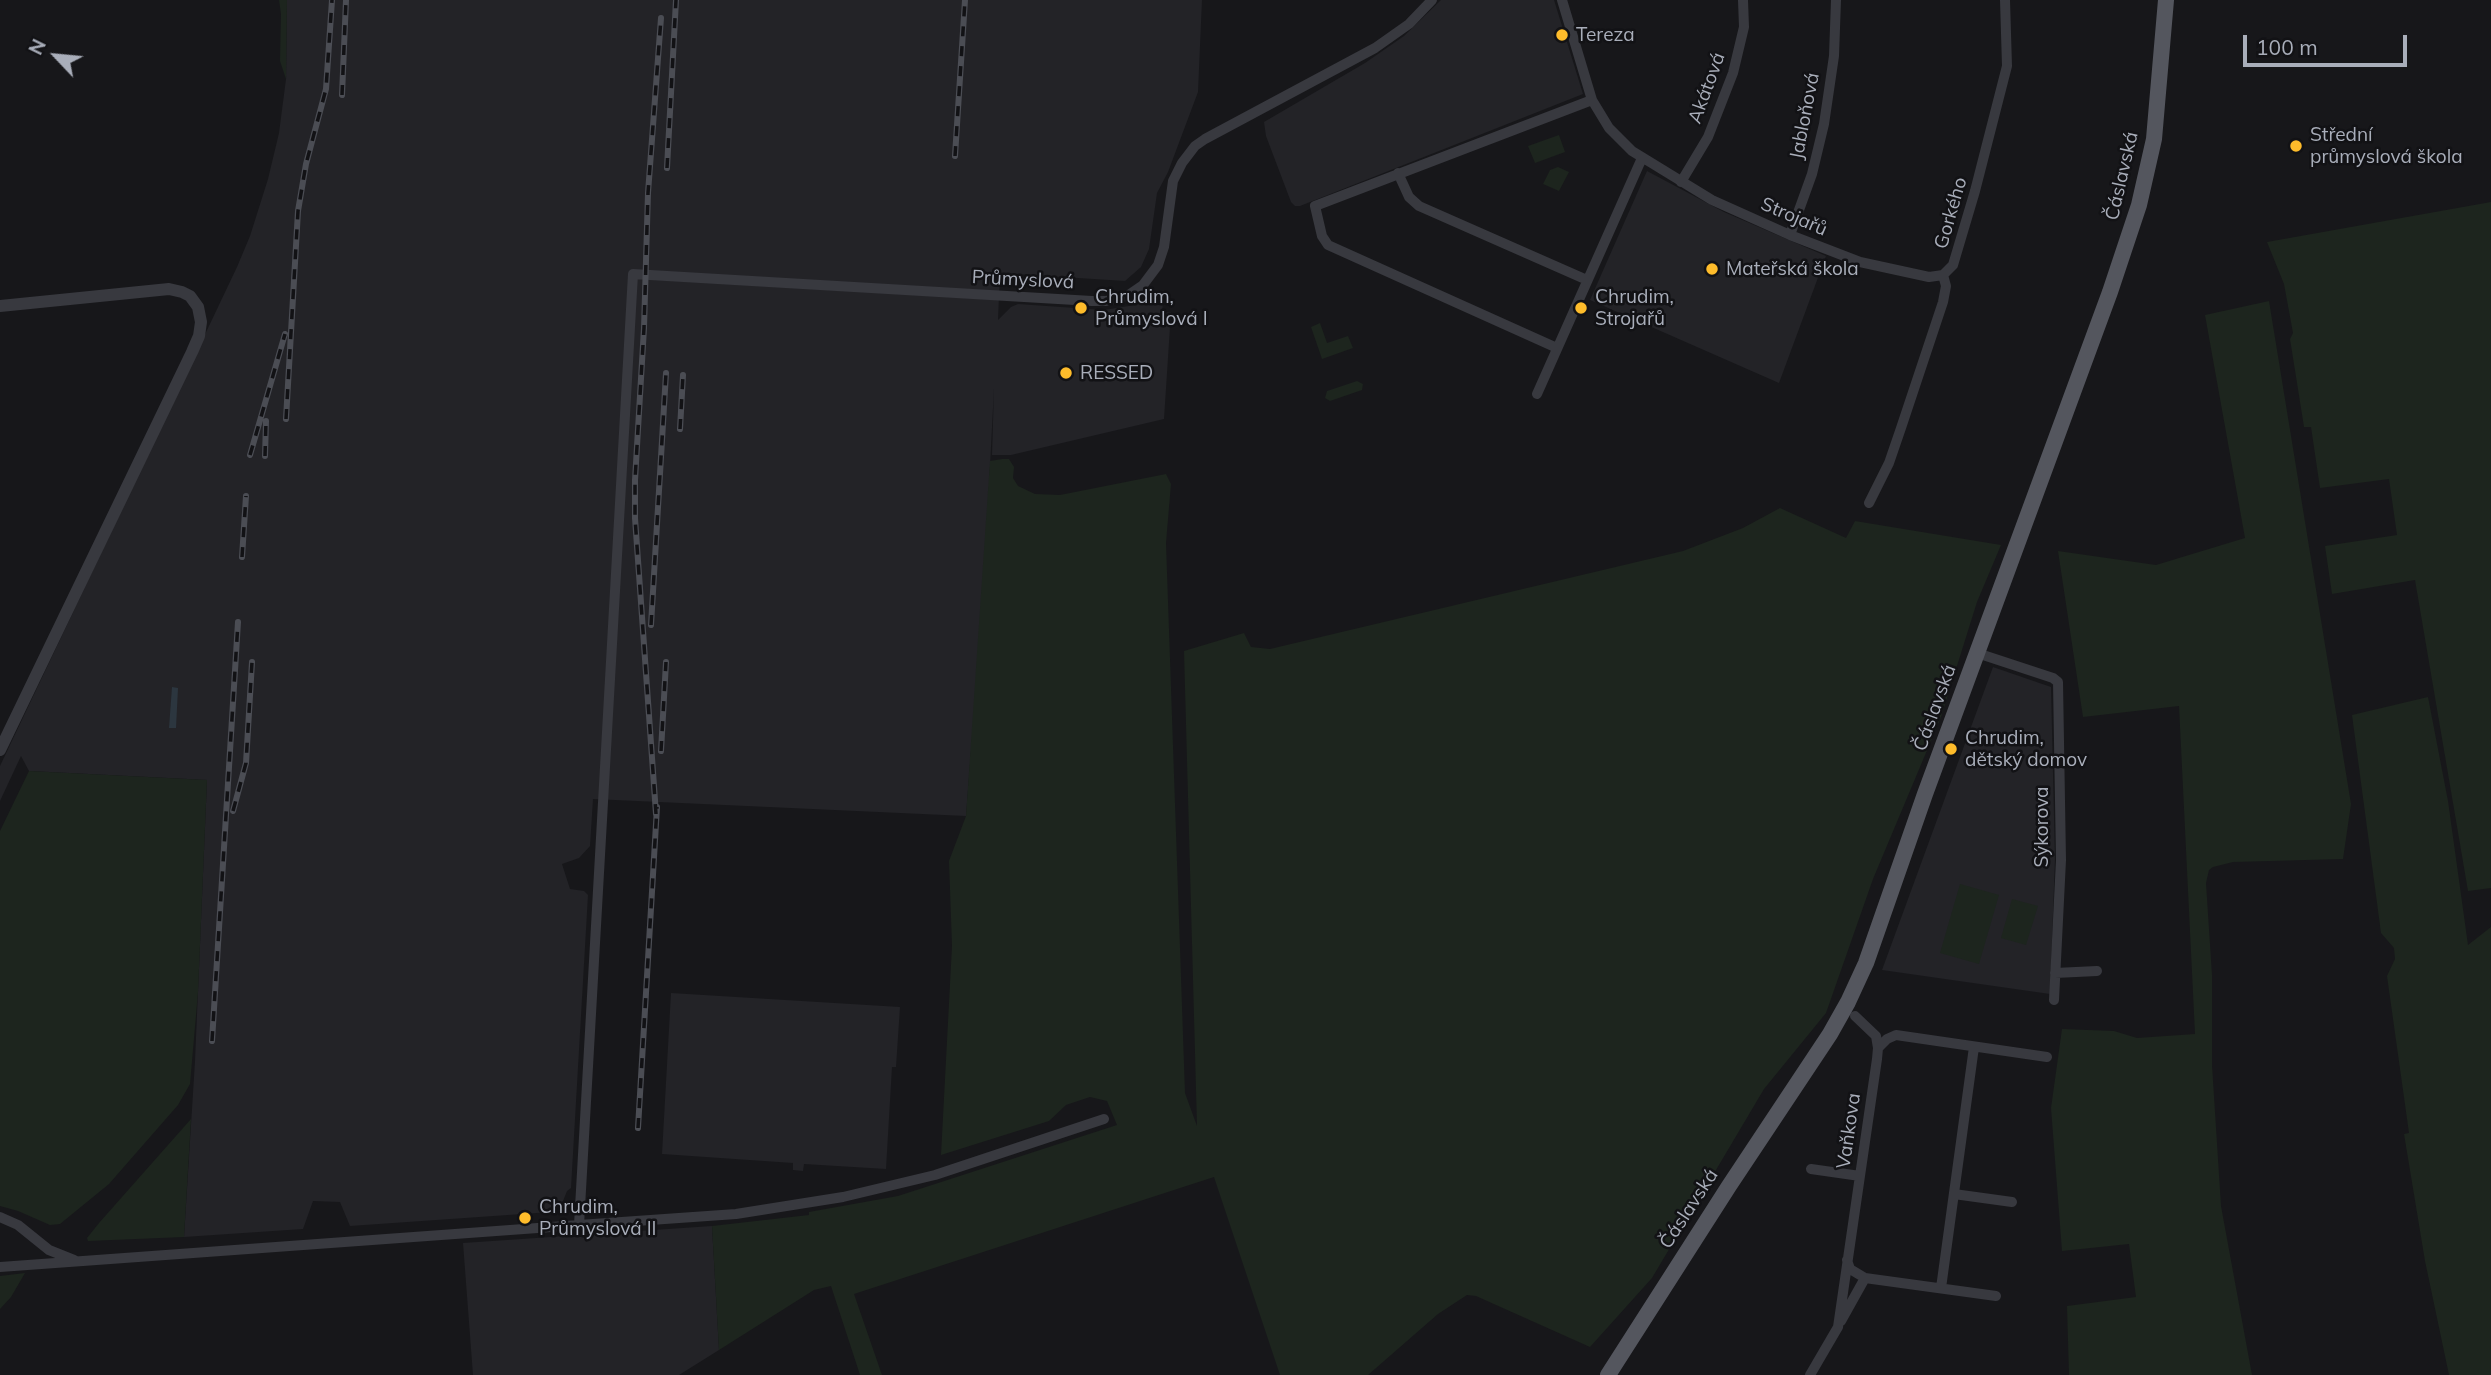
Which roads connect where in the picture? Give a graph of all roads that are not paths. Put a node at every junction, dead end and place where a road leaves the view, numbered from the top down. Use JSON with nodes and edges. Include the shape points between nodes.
{"nodes":[{"id":1,"x":1432,"y":0,"type":"edge"},
{"id":2,"x":1562,"y":0,"type":"edge"},
{"id":3,"x":1743,"y":0,"type":"edge"},
{"id":4,"x":1836,"y":0,"type":"edge"},
{"id":5,"x":2005,"y":0,"type":"edge"},
{"id":6,"x":2166,"y":0,"type":"edge"},
{"id":7,"x":1592,"y":100,"type":"junction"},
{"id":8,"x":1642,"y":158,"type":"junction"},
{"id":9,"x":1398,"y":173,"type":"junction"},
{"id":10,"x":1681,"y":182,"type":"junction"},
{"id":11,"x":1790,"y":235,"type":"junction"},
{"id":12,"x":1943,"y":275,"type":"junction"},
{"id":13,"x":1587,"y":280,"type":"junction"},
{"id":14,"x":0,"y":306,"type":"edge"},
{"id":15,"x":1557,"y":348,"type":"junction"},
{"id":16,"x":1537,"y":394,"type":"dead end"},
{"id":17,"x":1869,"y":503,"type":"dead end"},
{"id":18,"x":1977,"y":653,"type":"junction"},
{"id":19,"x":0,"y":750,"type":"edge"},
{"id":20,"x":2097,"y":971,"type":"dead end"},
{"id":21,"x":2055,"y":973,"type":"junction"},
{"id":22,"x":2054,"y":1000,"type":"dead end"},
{"id":23,"x":1849,"y":1014,"type":"junction"},
{"id":24,"x":1896,"y":1035,"type":"junction"},
{"id":25,"x":1974,"y":1047,"type":"junction"},
{"id":26,"x":1878,"y":1048,"type":"junction"},
{"id":27,"x":2047,"y":1057,"type":"dead end"},
{"id":28,"x":1104,"y":1119,"type":"dead end"},
{"id":29,"x":1811,"y":1169,"type":"dead end"},
{"id":30,"x":1860,"y":1176,"type":"junction"},
{"id":31,"x":1954,"y":1194,"type":"junction"},
{"id":32,"x":2012,"y":1202,"type":"dead end"},
{"id":33,"x":0,"y":1217,"type":"edge"},
{"id":34,"x":579,"y":1226,"type":"junction"},
{"id":35,"x":1847,"y":1260,"type":"junction"},
{"id":36,"x":80,"y":1261,"type":"junction"},
{"id":37,"x":0,"y":1268,"type":"edge"},
{"id":38,"x":1865,"y":1278,"type":"junction"},
{"id":39,"x":1941,"y":1288,"type":"junction"},
{"id":40,"x":1996,"y":1296,"type":"dead end"},
{"id":41,"x":1838,"y":1327,"type":"junction"},
{"id":42,"x":1608,"y":1375,"type":"edge"},
{"id":43,"x":1810,"y":1375,"type":"edge"}],
"edges":[{"from":1,"to":34,"type":"street","name":"Průmyslová","via":[[1409,24],[1375,48],[1195,146],[1173,181],[1158,265],[1143,285],[1127,296],[1092,301],[633,274]]},
{"from":2,"to":7,"type":"street","name":"Strojařů"},
{"from":3,"to":10,"type":"street","name":"Akátová","via":[[1742,40],[1727,90],[1708,137]]},
{"from":4,"to":11,"type":"street","name":"Jabloňová","via":[[1824,124]]},
{"from":5,"to":12,"type":"street","name":"Gorkého","via":[[2008,51],[2003,90],[1958,254]]},
{"from":6,"to":18,"type":"main road","name":"Čáslavská","via":[[2154,139],[2139,205]]},
{"from":7,"to":8,"type":"street","name":"Strojařů","via":[[1619,140]]},
{"from":7,"to":9,"type":"street"},
{"from":8,"to":10,"type":"street","name":"Strojařů"},
{"from":8,"to":13,"type":"street"},
{"from":9,"to":13,"type":"street","via":[[1411,200],[1419,206]]},
{"from":9,"to":15,"type":"street","via":[[1315,206],[1328,245]]},
{"from":10,"to":11,"type":"street","name":"Strojařů"},
{"from":11,"to":12,"type":"street","name":"Strojařů","via":[[1881,268]]},
{"from":12,"to":17,"type":"street","name":"Gorkého","via":[[1947,286],[1943,302],[1902,428]]},
{"from":13,"to":15,"type":"street"},
{"from":14,"to":19,"type":"street","via":[[169,289],[193,299],[201,322],[192,352]]},
{"from":15,"to":16,"type":"street"},
{"from":18,"to":21,"type":"street","name":"Sýkorova","via":[[2058,682],[2061,860]]},
{"from":18,"to":23,"type":"main road","name":"Čáslavská"},
{"from":20,"to":21,"type":"street"},
{"from":21,"to":22,"type":"street","name":"Sýkorova"},
{"from":23,"to":24,"type":"street"},
{"from":23,"to":26,"type":"street","via":[[1873,1033]]},
{"from":23,"to":42,"type":"main road","name":"Čáslavská","via":[[1728,1186]]},
{"from":24,"to":25,"type":"street"},
{"from":24,"to":26,"type":"street"},
{"from":25,"to":27,"type":"street"},
{"from":25,"to":31,"type":"street"},
{"from":26,"to":30,"type":"street","name":"Vaňkova"},
{"from":28,"to":34,"type":"street","via":[[935,1175],[843,1197],[736,1214]]},
{"from":29,"to":30,"type":"street"},
{"from":30,"to":35,"type":"street","name":"Vaňkova"},
{"from":31,"to":32,"type":"street"},
{"from":31,"to":39,"type":"street"},
{"from":33,"to":36,"type":"street","via":[[49,1250]]},
{"from":34,"to":36,"type":"street"},
{"from":35,"to":38,"type":"street","via":[[1850,1269]]},
{"from":35,"to":41,"type":"street","name":"Vaňkova"},
{"from":36,"to":37,"type":"street"},
{"from":38,"to":39,"type":"street"},
{"from":38,"to":41,"type":"street"},
{"from":39,"to":40,"type":"street"},
{"from":41,"to":43,"type":"street"}]}
